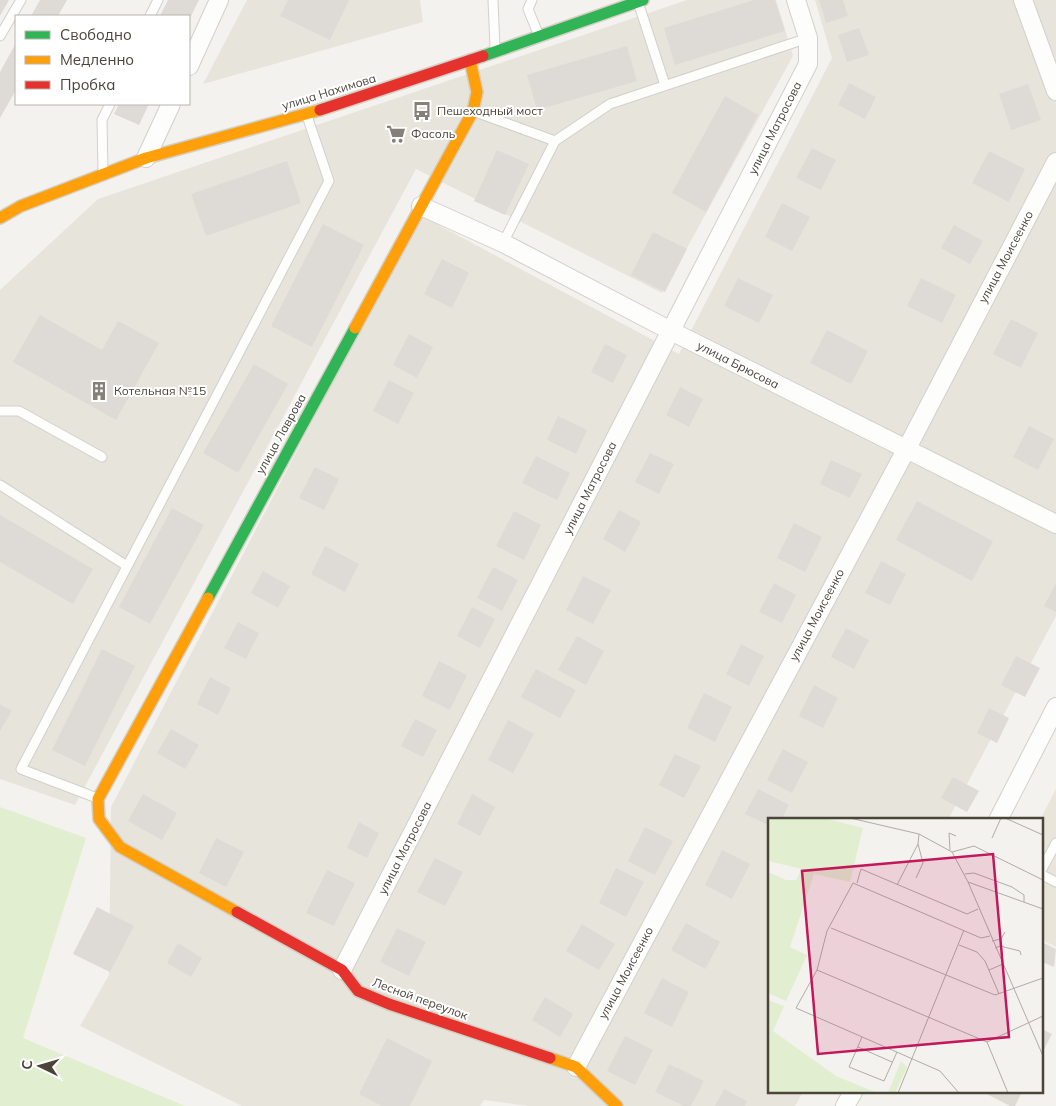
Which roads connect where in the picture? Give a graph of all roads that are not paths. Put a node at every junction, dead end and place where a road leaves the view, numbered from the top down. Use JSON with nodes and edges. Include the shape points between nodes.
{"nodes":[{"id":1,"x":21,"y":0,"type":"edge"},
{"id":2,"x":158,"y":0,"type":"edge"},
{"id":3,"x":219,"y":0,"type":"edge"},
{"id":4,"x":493,"y":0,"type":"edge"},
{"id":5,"x":532,"y":0,"type":"edge"},
{"id":6,"x":796,"y":0,"type":"edge"},
{"id":7,"x":1023,"y":0,"type":"edge"},
{"id":8,"x":640,"y":1,"type":"edge"},
{"id":9,"x":150,"y":15,"type":"edge"},
{"id":10,"x":0,"y":36,"type":"edge"},
{"id":11,"x":539,"y":36,"type":"junction"},
{"id":12,"x":808,"y":38,"type":"junction"},
{"id":13,"x":496,"y":51,"type":"junction"},
{"id":14,"x":470,"y":60,"type":"junction"},
{"id":15,"x":190,"y":64,"type":"edge"},
{"id":16,"x":664,"y":86,"type":"junction"},
{"id":17,"x":1056,"y":91,"type":"edge"},
{"id":18,"x":110,"y":105,"type":"edge"},
{"id":19,"x":171,"y":105,"type":"edge"},
{"id":20,"x":473,"y":111,"type":"junction"},
{"id":21,"x":306,"y":113,"type":"junction"},
{"id":22,"x":555,"y":141,"type":"junction"},
{"id":23,"x":146,"y":158,"type":"junction"},
{"id":24,"x":1056,"y":162,"type":"edge"},
{"id":25,"x":104,"y":174,"type":"junction"},
{"id":26,"x":421,"y":206,"type":"junction"},
{"id":27,"x":0,"y":218,"type":"edge"},
{"id":28,"x":503,"y":243,"type":"junction"},
{"id":29,"x":671,"y":331,"type":"junction"},
{"id":30,"x":0,"y":411,"type":"edge"},
{"id":31,"x":906,"y":450,"type":"junction"},
{"id":32,"x":102,"y":457,"type":"dead end"},
{"id":33,"x":0,"y":485,"type":"edge"},
{"id":34,"x":1056,"y":524,"type":"edge"},
{"id":35,"x":127,"y":566,"type":"junction"},
{"id":36,"x":1056,"y":707,"type":"edge"},
{"id":37,"x":98,"y":798,"type":"junction"},
{"id":38,"x":999,"y":818,"type":"edge"},
{"id":39,"x":1056,"y":842,"type":"edge"},
{"id":40,"x":1044,"y":865,"type":"edge"},
{"id":41,"x":1044,"y":876,"type":"edge"},
{"id":42,"x":1056,"y":882,"type":"edge"},
{"id":43,"x":342,"y":970,"type":"junction"},
{"id":44,"x":576,"y":1067,"type":"junction"},
{"id":45,"x":852,"y":1094,"type":"edge"},
{"id":46,"x":617,"y":1106,"type":"edge"},
{"id":47,"x":846,"y":1106,"type":"edge"}],
"edges":[{"from":1,"to":10,"type":"lane"},
{"from":2,"to":9,"type":"lane"},
{"from":3,"to":15,"type":"street"},
{"from":4,"to":13,"type":"lane"},
{"from":5,"to":11,"type":"lane","via":[[528,9]]},
{"from":6,"to":12,"type":"street","name":"улица Матросова"},
{"from":7,"to":17,"type":"street"},
{"from":8,"to":11,"type":"street","name":"улица Нахимова"},
{"from":8,"to":16,"type":"lane"},
{"from":11,"to":13,"type":"street","name":"улица Нахимова"},
{"from":12,"to":16,"type":"lane"},
{"from":12,"to":29,"type":"street","name":"улица Матросова","via":[[808,64]]},
{"from":13,"to":14,"type":"street","name":"улица Нахимова"},
{"from":14,"to":20,"type":"street","name":"улица Лаврова","via":[[477,92]]},
{"from":14,"to":21,"type":"street","name":"улица Нахимова","via":[[352,101]]},
{"from":16,"to":22,"type":"lane","via":[[610,104]]},
{"from":18,"to":25,"type":"lane","via":[[102,120]]},
{"from":19,"to":23,"type":"street"},
{"from":20,"to":22,"type":"lane"},
{"from":20,"to":26,"type":"street","name":"улица Лаврова"},
{"from":21,"to":23,"type":"street","name":"улица Нахимова"},
{"from":21,"to":35,"type":"lane","via":[[329,181]]},
{"from":22,"to":28,"type":"lane"},
{"from":23,"to":25,"type":"street","name":"улица Нахимова"},
{"from":24,"to":31,"type":"street","name":"улица Моисеенко"},
{"from":25,"to":27,"type":"street","name":"улица Нахимова","via":[[21,206]]},
{"from":26,"to":28,"type":"street","name":"улица Брюсова"},
{"from":26,"to":37,"type":"street","name":"улица Лаврова"},
{"from":28,"to":29,"type":"street","name":"улица Брюсова"},
{"from":29,"to":31,"type":"street","name":"улица Брюсова"},
{"from":29,"to":43,"type":"street","name":"улица Матросова"},
{"from":30,"to":32,"type":"lane","via":[[19,411]]},
{"from":31,"to":34,"type":"street","name":"улица Брюсова"},
{"from":31,"to":44,"type":"street","name":"улица Моисеенко"},
{"from":33,"to":35,"type":"lane"},
{"from":35,"to":37,"type":"lane","via":[[21,769]]},
{"from":36,"to":38,"type":"street"},
{"from":37,"to":43,"type":"street","name":"Лесной переулок","via":[[99,819],[120,847]]},
{"from":39,"to":40,"type":"lane"},
{"from":41,"to":42,"type":"lane"},
{"from":43,"to":44,"type":"street","name":"Лесной переулок","via":[[358,991]]},
{"from":44,"to":46,"type":"street","name":"Лесной переулок"},
{"from":45,"to":47,"type":"street"}]}
